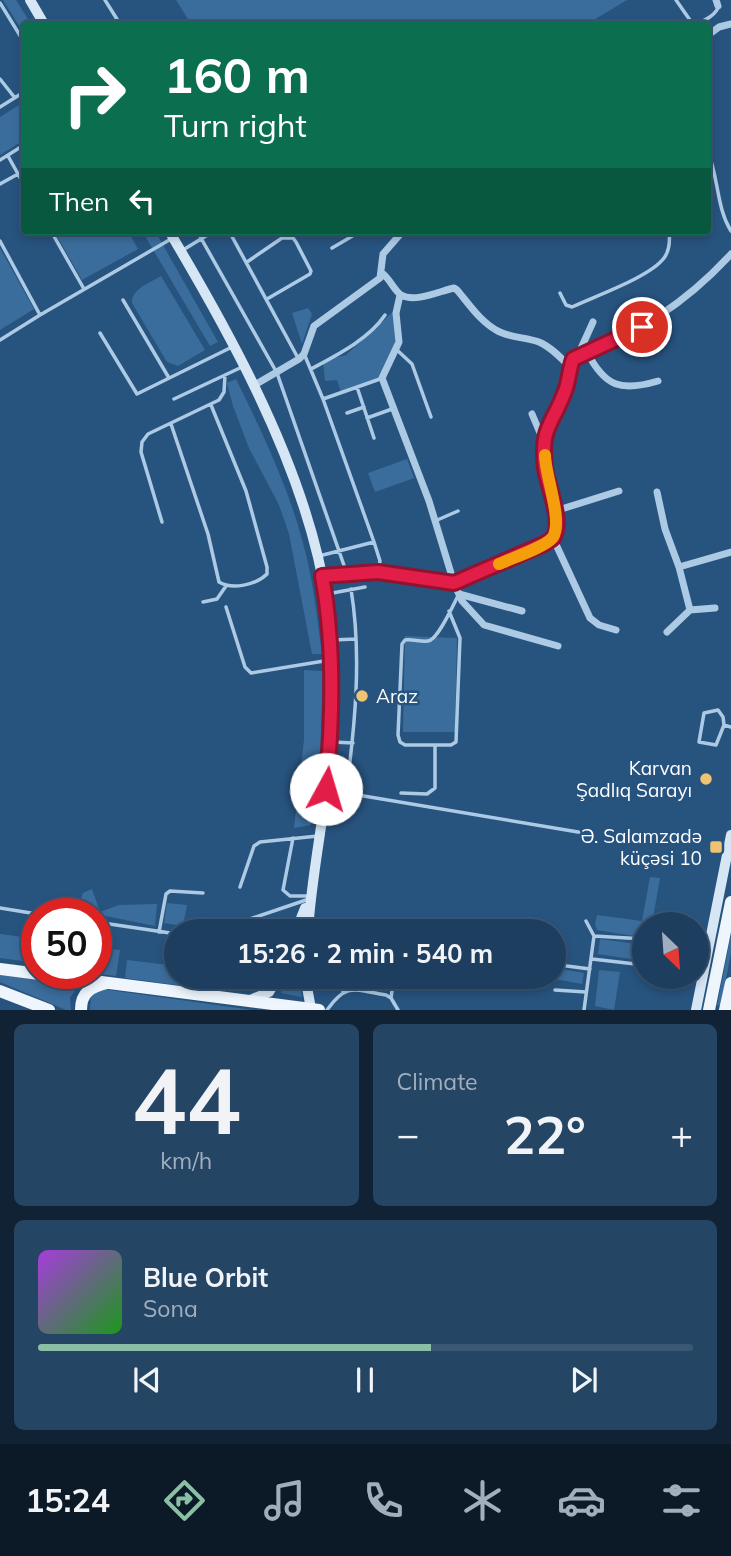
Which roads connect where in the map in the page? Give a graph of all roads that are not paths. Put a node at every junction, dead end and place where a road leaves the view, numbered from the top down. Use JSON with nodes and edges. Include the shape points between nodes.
{"nodes":[{"id":1,"x":30,"y":0,"type":"edge"},
{"id":2,"x":105,"y":0,"type":"edge"},
{"id":3,"x":676,"y":0,"type":"edge"},
{"id":4,"x":717,"y":3,"type":"edge"},
{"id":5,"x":0,"y":4,"type":"edge"},
{"id":6,"x":42,"y":21,"type":"edge"},
{"id":7,"x":118,"y":21,"type":"edge"},
{"id":8,"x":689,"y":21,"type":"edge"},
{"id":9,"x":699,"y":21,"type":"edge"},
{"id":10,"x":731,"y":24,"type":"edge"},
{"id":11,"x":711,"y":33,"type":"edge"},
{"id":12,"x":21,"y":37,"type":"edge"},
{"id":13,"x":0,"y":79,"type":"edge"},
{"id":14,"x":21,"y":94,"type":"edge"},
{"id":15,"x":15,"y":98,"type":"junction"},
{"id":16,"x":0,"y":107,"type":"edge"},
{"id":17,"x":21,"y":147,"type":"edge"},
{"id":18,"x":8,"y":156,"type":"junction"},
{"id":19,"x":0,"y":160,"type":"edge"},
{"id":20,"x":711,"y":160,"type":"edge"},
{"id":21,"x":18,"y":174,"type":"junction"},
{"id":22,"x":21,"y":180,"type":"edge"},
{"id":23,"x":0,"y":184,"type":"edge"},
{"id":24,"x":731,"y":231,"type":"edge"},
{"id":25,"x":53,"y":235,"type":"edge"},
{"id":26,"x":169,"y":235,"type":"edge"},
{"id":27,"x":172,"y":235,"type":"edge"},
{"id":28,"x":199,"y":235,"type":"edge"},
{"id":29,"x":208,"y":235,"type":"edge"},
{"id":30,"x":231,"y":235,"type":"edge"},
{"id":31,"x":354,"y":235,"type":"edge"},
{"id":32,"x":398,"y":235,"type":"edge"},
{"id":33,"x":669,"y":235,"type":"edge"},
{"id":34,"x":201,"y":239,"type":"junction"},
{"id":35,"x":0,"y":241,"type":"edge"},
{"id":36,"x":332,"y":248,"type":"dead end"},
{"id":37,"x":181,"y":251,"type":"junction"},
{"id":38,"x":731,"y":254,"type":"edge"},
{"id":39,"x":247,"y":262,"type":"junction"},
{"id":40,"x":382,"y":273,"type":"junction"},
{"id":41,"x":84,"y":289,"type":"junction"},
{"id":42,"x":560,"y":293,"type":"dead end"},
{"id":43,"x":400,"y":295,"type":"junction"},
{"id":44,"x":268,"y":299,"type":"junction"},
{"id":45,"x":123,"y":300,"type":"dead end"},
{"id":46,"x":385,"y":314,"type":"dead end"},
{"id":47,"x":40,"y":315,"type":"junction"},
{"id":48,"x":593,"y":322,"type":"dead end"},
{"id":49,"x":100,"y":333,"type":"dead end"},
{"id":50,"x":0,"y":340,"type":"edge"},
{"id":51,"x":234,"y":346,"type":"junction"},
{"id":52,"x":397,"y":350,"type":"junction"},
{"id":53,"x":587,"y":352,"type":"junction"},
{"id":54,"x":578,"y":355,"type":"junction"},
{"id":55,"x":301,"y":357,"type":"junction"},
{"id":56,"x":244,"y":366,"type":"junction"},
{"id":57,"x":570,"y":367,"type":"junction"},
{"id":58,"x":311,"y":369,"type":"junction"},
{"id":59,"x":277,"y":373,"type":"junction"},
{"id":60,"x":225,"y":375,"type":"junction"},
{"id":61,"x":169,"y":378,"type":"junction"},
{"id":62,"x":382,"y":378,"type":"junction"},
{"id":63,"x":658,"y":381,"type":"dead end"},
{"id":64,"x":253,"y":386,"type":"junction"},
{"id":65,"x":358,"y":387,"type":"junction"},
{"id":66,"x":323,"y":398,"type":"junction"},
{"id":67,"x":174,"y":399,"type":"dead end"},
{"id":68,"x":211,"y":405,"type":"junction"},
{"id":69,"x":364,"y":407,"type":"junction"},
{"id":70,"x":394,"y":408,"type":"junction"},
{"id":71,"x":347,"y":413,"type":"dead end"},
{"id":72,"x":532,"y":414,"type":"dead end"},
{"id":73,"x":431,"y":417,"type":"dead end"},
{"id":74,"x":368,"y":418,"type":"junction"},
{"id":75,"x":171,"y":424,"type":"junction"},
{"id":76,"x":374,"y":438,"type":"dead end"},
{"id":77,"x":544,"y":441,"type":"junction"},
{"id":78,"x":619,"y":491,"type":"dead end"},
{"id":79,"x":657,"y":492,"type":"dead end"},
{"id":80,"x":458,"y":511,"type":"dead end"},
{"id":81,"x":555,"y":512,"type":"junction"},
{"id":82,"x":435,"y":521,"type":"junction"},
{"id":83,"x":162,"y":522,"type":"dead end"},
{"id":84,"x":553,"y":538,"type":"junction"},
{"id":85,"x":374,"y":542,"type":"junction"},
{"id":86,"x":339,"y":551,"type":"junction"},
{"id":87,"x":731,"y":552,"type":"edge"},
{"id":88,"x":318,"y":556,"type":"junction"},
{"id":89,"x":679,"y":566,"type":"junction"},
{"id":90,"x":378,"y":572,"type":"junction"},
{"id":91,"x":347,"y":574,"type":"junction"},
{"id":92,"x":322,"y":576,"type":"junction"},
{"id":93,"x":454,"y":583,"type":"junction"},
{"id":94,"x":226,"y":586,"type":"junction"},
{"id":95,"x":365,"y":587,"type":"dead end"},
{"id":96,"x":351,"y":589,"type":"junction"},
{"id":97,"x":325,"y":594,"type":"junction"},
{"id":98,"x":459,"y":594,"type":"junction"},
{"id":99,"x":202,"y":602,"type":"dead end"},
{"id":100,"x":226,"y":607,"type":"dead end"},
{"id":101,"x":715,"y":608,"type":"dead end"},
{"id":102,"x":690,"y":610,"type":"junction"},
{"id":103,"x":449,"y":611,"type":"junction"},
{"id":104,"x":522,"y":611,"type":"dead end"},
{"id":105,"x":616,"y":630,"type":"dead end"},
{"id":106,"x":667,"y":632,"type":"dead end"},
{"id":107,"x":357,"y":639,"type":"junction"},
{"id":108,"x":330,"y":640,"type":"junction"},
{"id":109,"x":558,"y":646,"type":"dead end"},
{"id":110,"x":331,"y":660,"type":"junction"},
{"id":111,"x":724,"y":725,"type":"junction"},
{"id":112,"x":731,"y":727,"type":"edge"},
{"id":113,"x":331,"y":741,"type":"junction"},
{"id":114,"x":353,"y":743,"type":"junction"},
{"id":115,"x":435,"y":746,"type":"junction"},
{"id":116,"x":326,"y":789,"type":"junction"},
{"id":117,"x":346,"y":793,"type":"junction"},
{"id":118,"x":401,"y":793,"type":"dead end"},
{"id":119,"x":584,"y":833,"type":"dead end"},
{"id":120,"x":731,"y":835,"type":"edge"},
{"id":121,"x":320,"y":836,"type":"junction"},
{"id":122,"x":293,"y":838,"type":"junction"},
{"id":123,"x":240,"y":887,"type":"dead end"},
{"id":124,"x":203,"y":894,"type":"dead end"},
{"id":125,"x":309,"y":898,"type":"junction"},
{"id":126,"x":731,"y":902,"type":"edge"},
{"id":127,"x":0,"y":908,"type":"edge"},
{"id":128,"x":21,"y":911,"type":"edge"},
{"id":129,"x":249,"y":919,"type":"edge"},
{"id":130,"x":304,"y":919,"type":"edge"},
{"id":131,"x":586,"y":921,"type":"dead end"},
{"id":132,"x":112,"y":925,"type":"edge"},
{"id":133,"x":709,"y":927,"type":"edge"},
{"id":134,"x":159,"y":932,"type":"junction"},
{"id":135,"x":164,"y":933,"type":"edge"},
{"id":136,"x":594,"y":936,"type":"junction"},
{"id":137,"x":632,"y":938,"type":"edge"},
{"id":138,"x":592,"y":959,"type":"junction"},
{"id":139,"x":632,"y":964,"type":"edge"},
{"id":140,"x":566,"y":966,"type":"edge"},
{"id":141,"x":0,"y":969,"type":"edge"},
{"id":142,"x":590,"y":969,"type":"junction"},
{"id":143,"x":21,"y":971,"type":"edge"},
{"id":144,"x":112,"y":982,"type":"edge"},
{"id":145,"x":164,"y":983,"type":"edge"},
{"id":146,"x":731,"y":983,"type":"edge"},
{"id":147,"x":92,"y":989,"type":"edge"},
{"id":148,"x":208,"y":989,"type":"edge"},
{"id":149,"x":271,"y":989,"type":"edge"},
{"id":150,"x":309,"y":989,"type":"edge"},
{"id":151,"x":343,"y":989,"type":"edge"},
{"id":152,"x":392,"y":989,"type":"edge"},
{"id":153,"x":555,"y":989,"type":"dead end"},
{"id":154,"x":700,"y":989,"type":"edge"},
{"id":155,"x":0,"y":991,"type":"edge"},
{"id":156,"x":343,"y":992,"type":"junction"},
{"id":157,"x":586,"y":992,"type":"junction"},
{"id":158,"x":391,"y":998,"type":"junction"},
{"id":159,"x":247,"y":1000,"type":"junction"},
{"id":160,"x":700,"y":1009,"type":"edge"},
{"id":161,"x":49,"y":1010,"type":"edge"},
{"id":162,"x":81,"y":1010,"type":"edge"},
{"id":163,"x":316,"y":1010,"type":"edge"},
{"id":164,"x":327,"y":1010,"type":"edge"},
{"id":165,"x":398,"y":1010,"type":"edge"},
{"id":166,"x":584,"y":1010,"type":"edge"},
{"id":167,"x":726,"y":1010,"type":"edge"}],
"edges":[{"from":1,"to":6,"type":"main road"},
{"from":2,"to":7,"type":"lane"},
{"from":3,"to":8,"type":"lane"},
{"from":4,"to":9,"type":"lane","via":[[715,13]]},
{"from":5,"to":12,"type":"lane"},
{"from":10,"to":11,"type":"street"},
{"from":13,"to":15,"type":"lane"},
{"from":14,"to":15,"type":"lane"},
{"from":15,"to":16,"type":"lane"},
{"from":17,"to":18,"type":"lane"},
{"from":18,"to":19,"type":"lane"},
{"from":18,"to":21,"type":"lane"},
{"from":20,"to":24,"type":"lane","via":[[723,219]]},
{"from":21,"to":22,"type":"lane"},
{"from":21,"to":23,"type":"lane"},
{"from":25,"to":41,"type":"lane"},
{"from":26,"to":41,"type":"lane"},
{"from":27,"to":37,"type":"main road"},
{"from":28,"to":34,"type":"lane"},
{"from":29,"to":34,"type":"lane"},
{"from":30,"to":39,"type":"lane"},
{"from":31,"to":36,"type":"lane"},
{"from":32,"to":40,"type":"street","via":[[383,254]]},
{"from":33,"to":42,"type":"lane","via":[[664,258],[643,274],[572,307]]},
{"from":34,"to":37,"type":"lane"},
{"from":34,"to":59,"type":"lane"},
{"from":35,"to":47,"type":"lane"},
{"from":37,"to":51,"type":"main road"},
{"from":38,"to":53,"type":"street","via":[[686,298],[654,320]]},
{"from":39,"to":44,"type":"lane"},
{"from":39,"to":44,"type":"lane","via":[[282,238],[296,242],[310,274]]},
{"from":40,"to":43,"type":"street"},
{"from":40,"to":55,"type":"street","via":[[375,283],[314,326]]},
{"from":41,"to":47,"type":"lane"},
{"from":43,"to":52,"type":"street"},
{"from":43,"to":57,"type":"street","via":[[414,298],[457,290],[493,329],[537,341]]},
{"from":44,"to":55,"type":"lane"},
{"from":45,"to":61,"type":"lane"},
{"from":46,"to":58,"type":"lane","via":[[344,351]]},
{"from":47,"to":50,"type":"lane"},
{"from":48,"to":54,"type":"street"},
{"from":49,"to":61,"type":"lane","via":[[134,393]]},
{"from":51,"to":56,"type":"main road"},
{"from":51,"to":61,"type":"lane"},
{"from":52,"to":62,"type":"street"},
{"from":52,"to":73,"type":"lane","via":[[412,364]]},
{"from":53,"to":54,"type":"street"},
{"from":53,"to":63,"type":"street","via":[[613,383],[633,387]]},
{"from":54,"to":57,"type":"street"},
{"from":55,"to":58,"type":"lane"},
{"from":55,"to":59,"type":"street"},
{"from":56,"to":60,"type":"lane"},
{"from":56,"to":64,"type":"main road"},
{"from":57,"to":77,"type":"street"},
{"from":58,"to":66,"type":"lane"},
{"from":59,"to":64,"type":"street"},
{"from":59,"to":86,"type":"lane"},
{"from":60,"to":67,"type":"lane"},
{"from":60,"to":68,"type":"lane","via":[[222,397]]},
{"from":62,"to":65,"type":"lane"},
{"from":62,"to":70,"type":"street"},
{"from":64,"to":88,"type":"main road","via":[[291,474]]},
{"from":65,"to":66,"type":"lane"},
{"from":65,"to":69,"type":"lane"},
{"from":66,"to":85,"type":"lane"},
{"from":68,"to":75,"type":"lane"},
{"from":68,"to":94,"type":"lane","via":[[246,491],[267,567],[267,574],[257,581]]},
{"from":69,"to":71,"type":"lane"},
{"from":69,"to":74,"type":"lane"},
{"from":70,"to":74,"type":"lane"},
{"from":70,"to":82,"type":"street"},
{"from":72,"to":77,"type":"street"},
{"from":74,"to":76,"type":"lane"},
{"from":75,"to":83,"type":"lane","via":[[148,434],[141,452]]},
{"from":75,"to":94,"type":"lane","via":[[219,582]]},
{"from":77,"to":81,"type":"street"},
{"from":78,"to":81,"type":"street"},
{"from":79,"to":89,"type":"street"},
{"from":80,"to":82,"type":"lane"},
{"from":81,"to":84,"type":"street"},
{"from":82,"to":93,"type":"street"},
{"from":84,"to":93,"type":"street"},
{"from":84,"to":105,"type":"street","via":[[590,618]]},
{"from":85,"to":86,"type":"lane"},
{"from":85,"to":90,"type":"lane"},
{"from":86,"to":88,"type":"lane"},
{"from":86,"to":91,"type":"lane"},
{"from":87,"to":89,"type":"street"},
{"from":88,"to":92,"type":"main road"},
{"from":89,"to":102,"type":"street"},
{"from":90,"to":91,"type":"lane"},
{"from":90,"to":93,"type":"lane"},
{"from":91,"to":92,"type":"lane"},
{"from":92,"to":97,"type":"main road"},
{"from":93,"to":98,"type":"street"},
{"from":94,"to":99,"type":"lane","via":[[217,599]]},
{"from":95,"to":96,"type":"lane"},
{"from":96,"to":97,"type":"lane"},
{"from":96,"to":107,"type":"lane"},
{"from":97,"to":108,"type":"main road"},
{"from":98,"to":103,"type":"lane"},
{"from":98,"to":104,"type":"street"},
{"from":98,"to":109,"type":"street","via":[[484,625]]},
{"from":100,"to":110,"type":"lane","via":[[251,673]]},
{"from":101,"to":102,"type":"street"},
{"from":102,"to":106,"type":"street"},
{"from":103,"to":115,"type":"lane","via":[[460,638],[457,736],[451,746]]},
{"from":103,"to":115,"type":"lane","via":[[434,639],[410,639],[402,644],[400,742]]},
{"from":107,"to":108,"type":"lane"},
{"from":107,"to":114,"type":"lane"},
{"from":108,"to":110,"type":"main road"},
{"from":110,"to":113,"type":"main road"},
{"from":111,"to":111,"type":"lane","via":[[716,745],[699,742],[704,713],[718,710]]},
{"from":111,"to":112,"type":"lane"},
{"from":113,"to":114,"type":"lane"},
{"from":113,"to":116,"type":"main road"},
{"from":114,"to":117,"type":"lane"},
{"from":115,"to":118,"type":"lane","via":[[435,788],[427,794]]},
{"from":116,"to":117,"type":"lane"},
{"from":116,"to":121,"type":"main road"},
{"from":117,"to":119,"type":"lane"},
{"from":120,"to":133,"type":"main road"},
{"from":121,"to":122,"type":"lane"},
{"from":121,"to":125,"type":"main road"},
{"from":122,"to":123,"type":"lane","via":[[254,846]]},
{"from":122,"to":125,"type":"lane","via":[[283,890],[290,896]]},
{"from":124,"to":134,"type":"lane","via":[[166,894]]},
{"from":125,"to":129,"type":"lane"},
{"from":125,"to":130,"type":"main road"},
{"from":126,"to":160,"type":"main road"},
{"from":127,"to":128,"type":"lane"},
{"from":131,"to":136,"type":"lane"},
{"from":132,"to":134,"type":"lane"},
{"from":134,"to":135,"type":"lane"},
{"from":136,"to":137,"type":"lane"},
{"from":136,"to":138,"type":"lane"},
{"from":138,"to":139,"type":"lane"},
{"from":138,"to":142,"type":"lane"},
{"from":140,"to":142,"type":"lane"},
{"from":141,"to":143,"type":"main road"},
{"from":142,"to":157,"type":"lane"},
{"from":144,"to":145,"type":"main road"},
{"from":146,"to":167,"type":"main road"},
{"from":147,"to":162,"type":"main road","via":[[82,999]]},
{"from":148,"to":159,"type":"main road"},
{"from":149,"to":159,"type":"main road"},
{"from":150,"to":163,"type":"main road"},
{"from":151,"to":156,"type":"lane"},
{"from":152,"to":158,"type":"lane"},
{"from":153,"to":157,"type":"lane"},
{"from":154,"to":160,"type":"main road"},
{"from":155,"to":161,"type":"main road"},
{"from":156,"to":158,"type":"lane","via":[[350,989]]},
{"from":156,"to":164,"type":"lane"},
{"from":157,"to":166,"type":"lane"},
{"from":158,"to":165,"type":"lane"},
{"from":159,"to":163,"type":"main road"}]}
